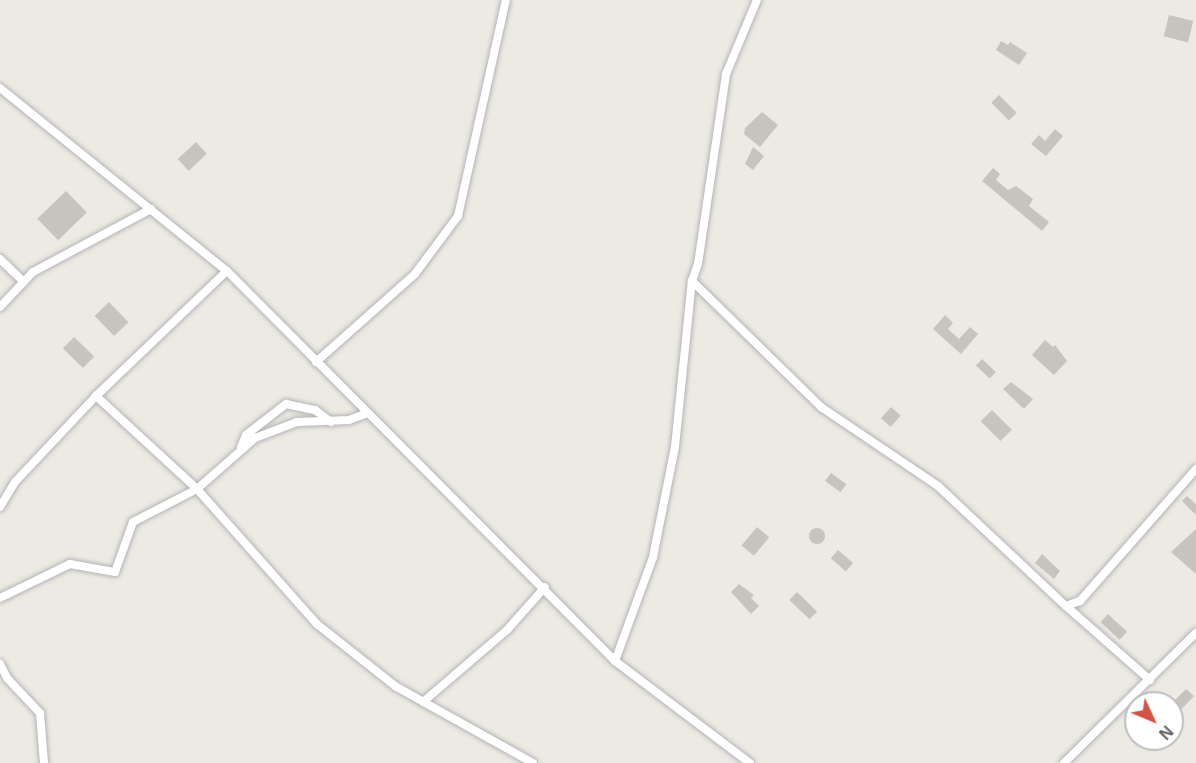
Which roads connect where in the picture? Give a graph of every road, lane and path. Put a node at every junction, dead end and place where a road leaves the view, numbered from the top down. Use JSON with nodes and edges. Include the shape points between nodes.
{"nodes":[{"id":1,"x":506,"y":0,"type":"edge"},
{"id":2,"x":757,"y":0,"type":"edge"},
{"id":3,"x":0,"y":88,"type":"edge"},
{"id":4,"x":151,"y":209,"type":"junction"},
{"id":5,"x":0,"y":259,"type":"edge"},
{"id":6,"x":227,"y":271,"type":"junction"},
{"id":7,"x":692,"y":281,"type":"junction"},
{"id":8,"x":24,"y":282,"type":"junction"},
{"id":9,"x":0,"y":307,"type":"edge"},
{"id":10,"x":316,"y":362,"type":"junction"},
{"id":11,"x":96,"y":396,"type":"junction"},
{"id":12,"x":367,"y":413,"type":"junction"},
{"id":13,"x":332,"y":422,"type":"junction"},
{"id":14,"x":241,"y":447,"type":"junction"},
{"id":15,"x":1196,"y":469,"type":"edge"},
{"id":16,"x":196,"y":489,"type":"junction"},
{"id":17,"x":0,"y":507,"type":"edge"},
{"id":18,"x":545,"y":587,"type":"junction"},
{"id":19,"x":0,"y":598,"type":"edge"},
{"id":20,"x":1066,"y":606,"type":"junction"},
{"id":21,"x":1196,"y":633,"type":"edge"},
{"id":22,"x":615,"y":661,"type":"junction"},
{"id":23,"x":0,"y":664,"type":"edge"},
{"id":24,"x":1149,"y":680,"type":"junction"},
{"id":25,"x":423,"y":702,"type":"junction"},
{"id":26,"x":44,"y":763,"type":"edge"},
{"id":27,"x":533,"y":763,"type":"edge"},
{"id":28,"x":750,"y":763,"type":"edge"},
{"id":29,"x":1064,"y":763,"type":"edge"}],
"edges":[{"from":1,"to":10,"type":"street","via":[[458,216],[416,274]]},
{"from":2,"to":7,"type":"street","via":[[726,74],[698,264]]},
{"from":3,"to":4,"type":"street"},
{"from":4,"to":6,"type":"street"},
{"from":4,"to":8,"type":"street","via":[[33,272]]},
{"from":5,"to":8,"type":"street"},
{"from":6,"to":10,"type":"street"},
{"from":6,"to":11,"type":"street"},
{"from":7,"to":20,"type":"street","via":[[821,407],[938,486]]},
{"from":7,"to":22,"type":"street","via":[[675,447],[658,535]]},
{"from":8,"to":9,"type":"street"},
{"from":10,"to":12,"type":"street"},
{"from":11,"to":16,"type":"street"},
{"from":11,"to":17,"type":"street","via":[[15,482]]},
{"from":12,"to":13,"type":"street"},
{"from":12,"to":18,"type":"street"},
{"from":13,"to":14,"type":"street","via":[[297,422]]},
{"from":13,"to":14,"type":"street","via":[[315,410],[286,404],[246,435]]},
{"from":14,"to":16,"type":"street"},
{"from":15,"to":20,"type":"street","via":[[1080,601]]},
{"from":16,"to":19,"type":"street","via":[[133,522],[115,573],[70,564]]},
{"from":16,"to":25,"type":"street","via":[[317,624],[395,686]]},
{"from":18,"to":22,"type":"street"},
{"from":18,"to":25,"type":"street","via":[[507,630]]},
{"from":20,"to":24,"type":"street"},
{"from":21,"to":24,"type":"street"},
{"from":22,"to":28,"type":"street"},
{"from":23,"to":26,"type":"street","via":[[7,678],[40,713]]},
{"from":24,"to":29,"type":"street"},
{"from":25,"to":27,"type":"street"}]}
